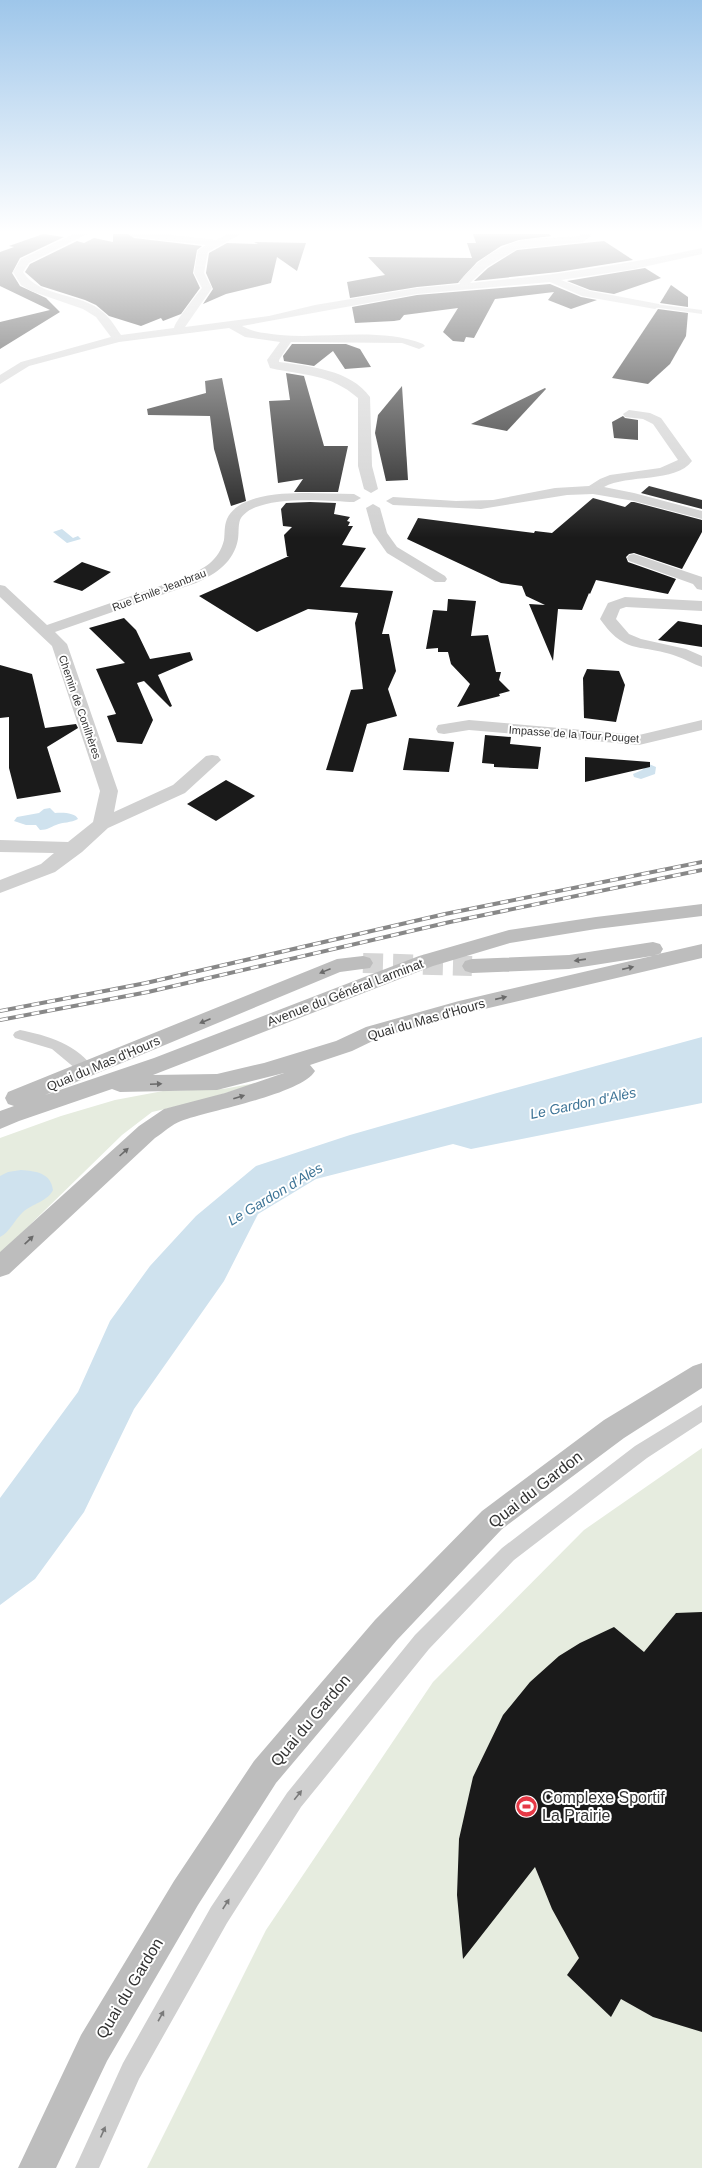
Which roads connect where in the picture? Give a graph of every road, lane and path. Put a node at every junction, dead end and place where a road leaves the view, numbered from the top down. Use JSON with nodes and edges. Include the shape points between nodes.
{"nodes":[{"id":1,"x":115,"y":335,"type":"edge"},
{"id":2,"x":144,"y":335,"type":"edge"},
{"id":3,"x":251,"y":335,"type":"edge"},
{"id":4,"x":118,"y":339,"type":"junction"},
{"id":5,"x":288,"y":339,"type":"junction"},
{"id":6,"x":419,"y":346,"type":"dead end"},
{"id":7,"x":0,"y":380,"type":"edge"},
{"id":8,"x":629,"y":414,"type":"dead end"},
{"id":9,"x":371,"y":489,"type":"junction"},
{"id":10,"x":591,"y":490,"type":"junction"},
{"id":11,"x":354,"y":498,"type":"junction"},
{"id":12,"x":393,"y":501,"type":"junction"},
{"id":13,"x":373,"y":508,"type":"junction"},
{"id":14,"x":702,"y":515,"type":"edge"},
{"id":15,"x":634,"y":558,"type":"dead end"},
{"id":16,"x":440,"y":578,"type":"dead end"},
{"id":17,"x":702,"y":586,"type":"edge"},
{"id":18,"x":0,"y":589,"type":"edge"},
{"id":19,"x":702,"y":606,"type":"edge"},
{"id":20,"x":44,"y":632,"type":"junction"},
{"id":21,"x":702,"y":662,"type":"edge"},
{"id":22,"x":702,"y":725,"type":"edge"},
{"id":23,"x":444,"y":729,"type":"dead end"},
{"id":24,"x":212,"y":760,"type":"dead end"},
{"id":25,"x":102,"y":824,"type":"junction"},
{"id":26,"x":0,"y":846,"type":"edge"},
{"id":27,"x":75,"y":848,"type":"junction"},
{"id":28,"x":0,"y":887,"type":"edge"},
{"id":29,"x":702,"y":910,"type":"edge"},
{"id":30,"x":702,"y":942,"type":"edge"},
{"id":31,"x":702,"y":951,"type":"edge"},
{"id":32,"x":363,"y":964,"type":"tunnel mouth"},
{"id":33,"x":472,"y":966,"type":"tunnel mouth"},
{"id":34,"x":20,"y":1035,"type":"dead end"},
{"id":35,"x":344,"y":1046,"type":"junction"},
{"id":36,"x":95,"y":1077,"type":"junction"},
{"id":37,"x":3,"y":1114,"type":"edge"},
{"id":38,"x":0,"y":1266,"type":"edge"},
{"id":39,"x":702,"y":1374,"type":"edge"},
{"id":40,"x":702,"y":1412,"type":"edge"},
{"id":41,"x":37,"y":2168,"type":"edge"},
{"id":42,"x":87,"y":2168,"type":"edge"}],
"edges":[{"from":1,"to":4,"type":"street"},
{"from":2,"to":4,"type":"street"},
{"from":3,"to":5,"type":"street"},
{"from":4,"to":7,"type":"street","via":[[25,364]]},
{"from":5,"to":6,"type":"street","via":[[403,340]]},
{"from":5,"to":9,"type":"street","via":[[273,360],[274,365],[336,376],[364,397],[365,466]]},
{"from":8,"to":10,"type":"street","via":[[646,416],[657,421],[685,461],[676,468],[610,480]]},
{"from":9,"to":11,"type":"street","via":[[357,491]]},
{"from":9,"to":12,"type":"street","via":[[385,492]]},
{"from":10,"to":12,"type":"street","via":[[561,491],[494,504]]},
{"from":10,"to":14,"type":"street","via":[[616,493]]},
{"from":11,"to":13,"type":"street","via":[[360,504]]},
{"from":11,"to":20,"type":"street","name":"Rue Émile Jeanbrau","via":[[274,498],[253,503],[241,509],[233,519],[226,557],[213,570]]},
{"from":12,"to":13,"type":"street","via":[[389,506]]},
{"from":13,"to":16,"type":"street","via":[[380,533],[392,550]]},
{"from":15,"to":17,"type":"street","via":[[698,581]]},
{"from":18,"to":20,"type":"street","name":"Chemin de Conilhères"},
{"from":19,"to":21,"type":"street","via":[[625,602],[613,606],[608,619],[623,637],[636,643],[680,652]]},
{"from":20,"to":25,"type":"street","name":"Chemin de Conilhères","via":[[59,644],[109,791]]},
{"from":22,"to":23,"type":"street","name":"Impasse de la Tour Pouget","via":[[638,740],[468,725]]},
{"from":24,"to":25,"type":"street","via":[[179,789]]},
{"from":25,"to":27,"type":"street"},
{"from":26,"to":27,"type":"street"},
{"from":27,"to":28,"type":"street","via":[[48,868]]},
{"from":29,"to":36,"type":"street","name":"Avenue du Général Larminat","via":[[596,923],[509,938],[426,961],[162,1064]]},
{"from":30,"to":33,"type":"street","one_way":true,"via":[[569,962]]},
{"from":35,"to":31,"type":"street","name":"Quai du Mas d'Hours","one_way":true,"via":[[374,1032],[459,1008]]},
{"from":32,"to":36,"type":"street","name":"Quai du Mas d'Hours","one_way":true,"via":[[337,966]]},
{"from":34,"to":36,"type":"lane","via":[[60,1046]]},
{"from":36,"to":35,"type":"street","name":"Quai du Mas d'Hours","one_way":true,"via":[[218,1082],[283,1067]]},
{"from":38,"to":35,"type":"street","one_way":true,"via":[[147,1132],[172,1115],[291,1079]]},
{"from":36,"to":37,"type":"street","name":"Avenue du Général Larminat"},
{"from":39,"to":41,"type":"street","name":"Quai du Gardon","via":[[614,1429],[492,1520],[386,1630],[265,1772],[186,1893],[94,2048]]},
{"from":42,"to":40,"type":"lane","one_way":true,"via":[[131,2071],[219,1915],[294,1800],[422,1642],[508,1554],[641,1452]]}]}
